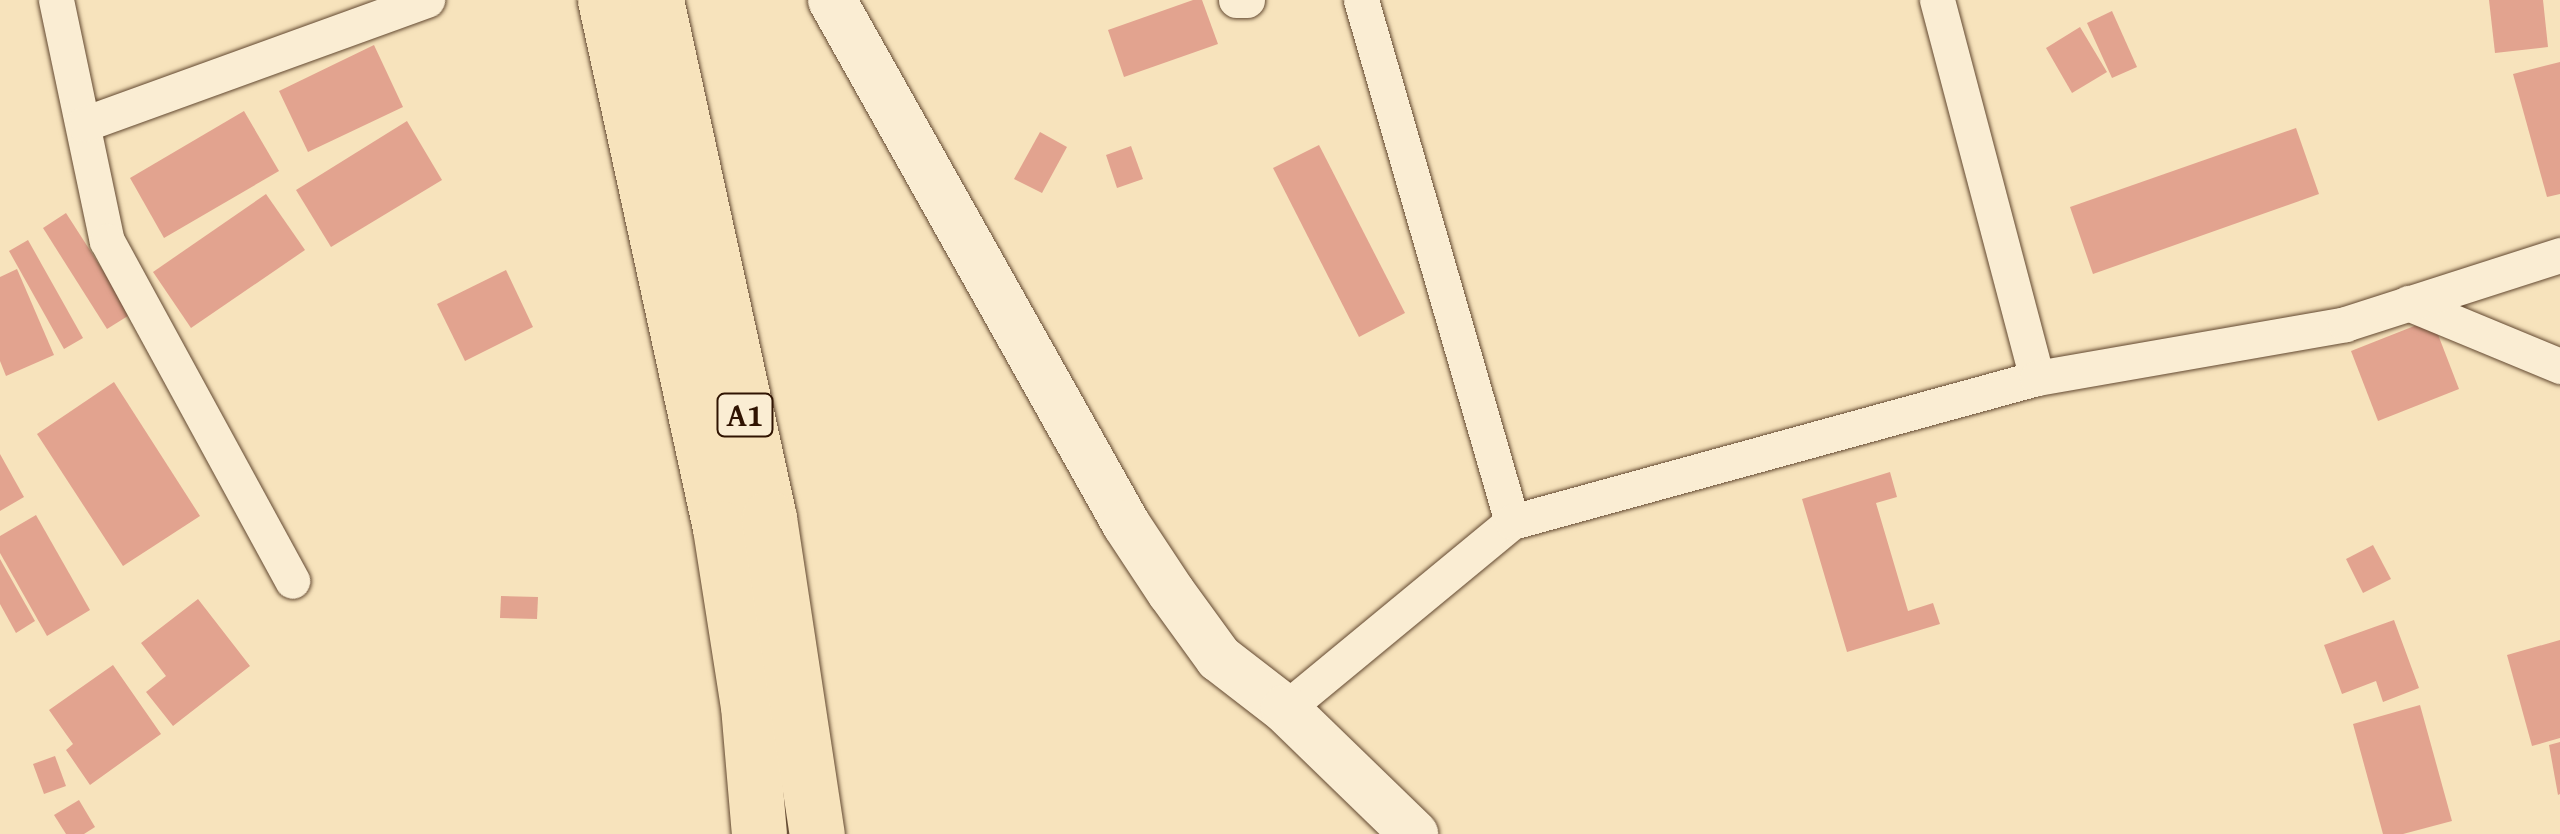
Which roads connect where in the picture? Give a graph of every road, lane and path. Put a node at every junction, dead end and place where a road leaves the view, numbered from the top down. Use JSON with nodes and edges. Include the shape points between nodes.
{"nodes":[{"id":1,"x":56,"y":0,"type":"edge"},
{"id":2,"x":427,"y":0,"type":"edge"},
{"id":3,"x":605,"y":0,"type":"edge"},
{"id":4,"x":656,"y":0,"type":"edge"},
{"id":5,"x":832,"y":0,"type":"edge"},
{"id":6,"x":1236,"y":0,"type":"edge"},
{"id":7,"x":1248,"y":0,"type":"edge"},
{"id":8,"x":1361,"y":0,"type":"edge"},
{"id":9,"x":1936,"y":0,"type":"edge"},
{"id":10,"x":84,"y":124,"type":"junction"},
{"id":11,"x":2560,"y":255,"type":"edge"},
{"id":12,"x":2408,"y":303,"type":"junction"},
{"id":13,"x":2560,"y":366,"type":"edge"},
{"id":14,"x":2037,"y":378,"type":"junction"},
{"id":15,"x":1512,"y":522,"type":"junction"},
{"id":16,"x":292,"y":582,"type":"dead end"},
{"id":17,"x":1285,"y":709,"type":"junction"},
{"id":18,"x":759,"y":834,"type":"edge"},
{"id":19,"x":817,"y":834,"type":"edge"},
{"id":20,"x":1414,"y":834,"type":"edge"}],
"edges":[{"from":1,"to":10,"type":"street"},
{"from":2,"to":10,"type":"street"},
{"from":3,"to":18,"type":"highway","number":"A1","via":[[720,528],[748,706]]},
{"from":4,"to":19,"type":"highway","number":"A1","via":[[768,518]]},
{"from":5,"to":17,"type":"street","via":[[1126,524],[1219,658]]},
{"from":6,"to":7,"type":"street"},
{"from":8,"to":15,"type":"street"},
{"from":9,"to":14,"type":"street"},
{"from":10,"to":16,"type":"street","via":[[108,241]]},
{"from":11,"to":12,"type":"street"},
{"from":12,"to":13,"type":"street"},
{"from":12,"to":14,"type":"street","via":[[2345,324]]},
{"from":14,"to":15,"type":"street"},
{"from":15,"to":17,"type":"street"},
{"from":17,"to":20,"type":"street"}]}
